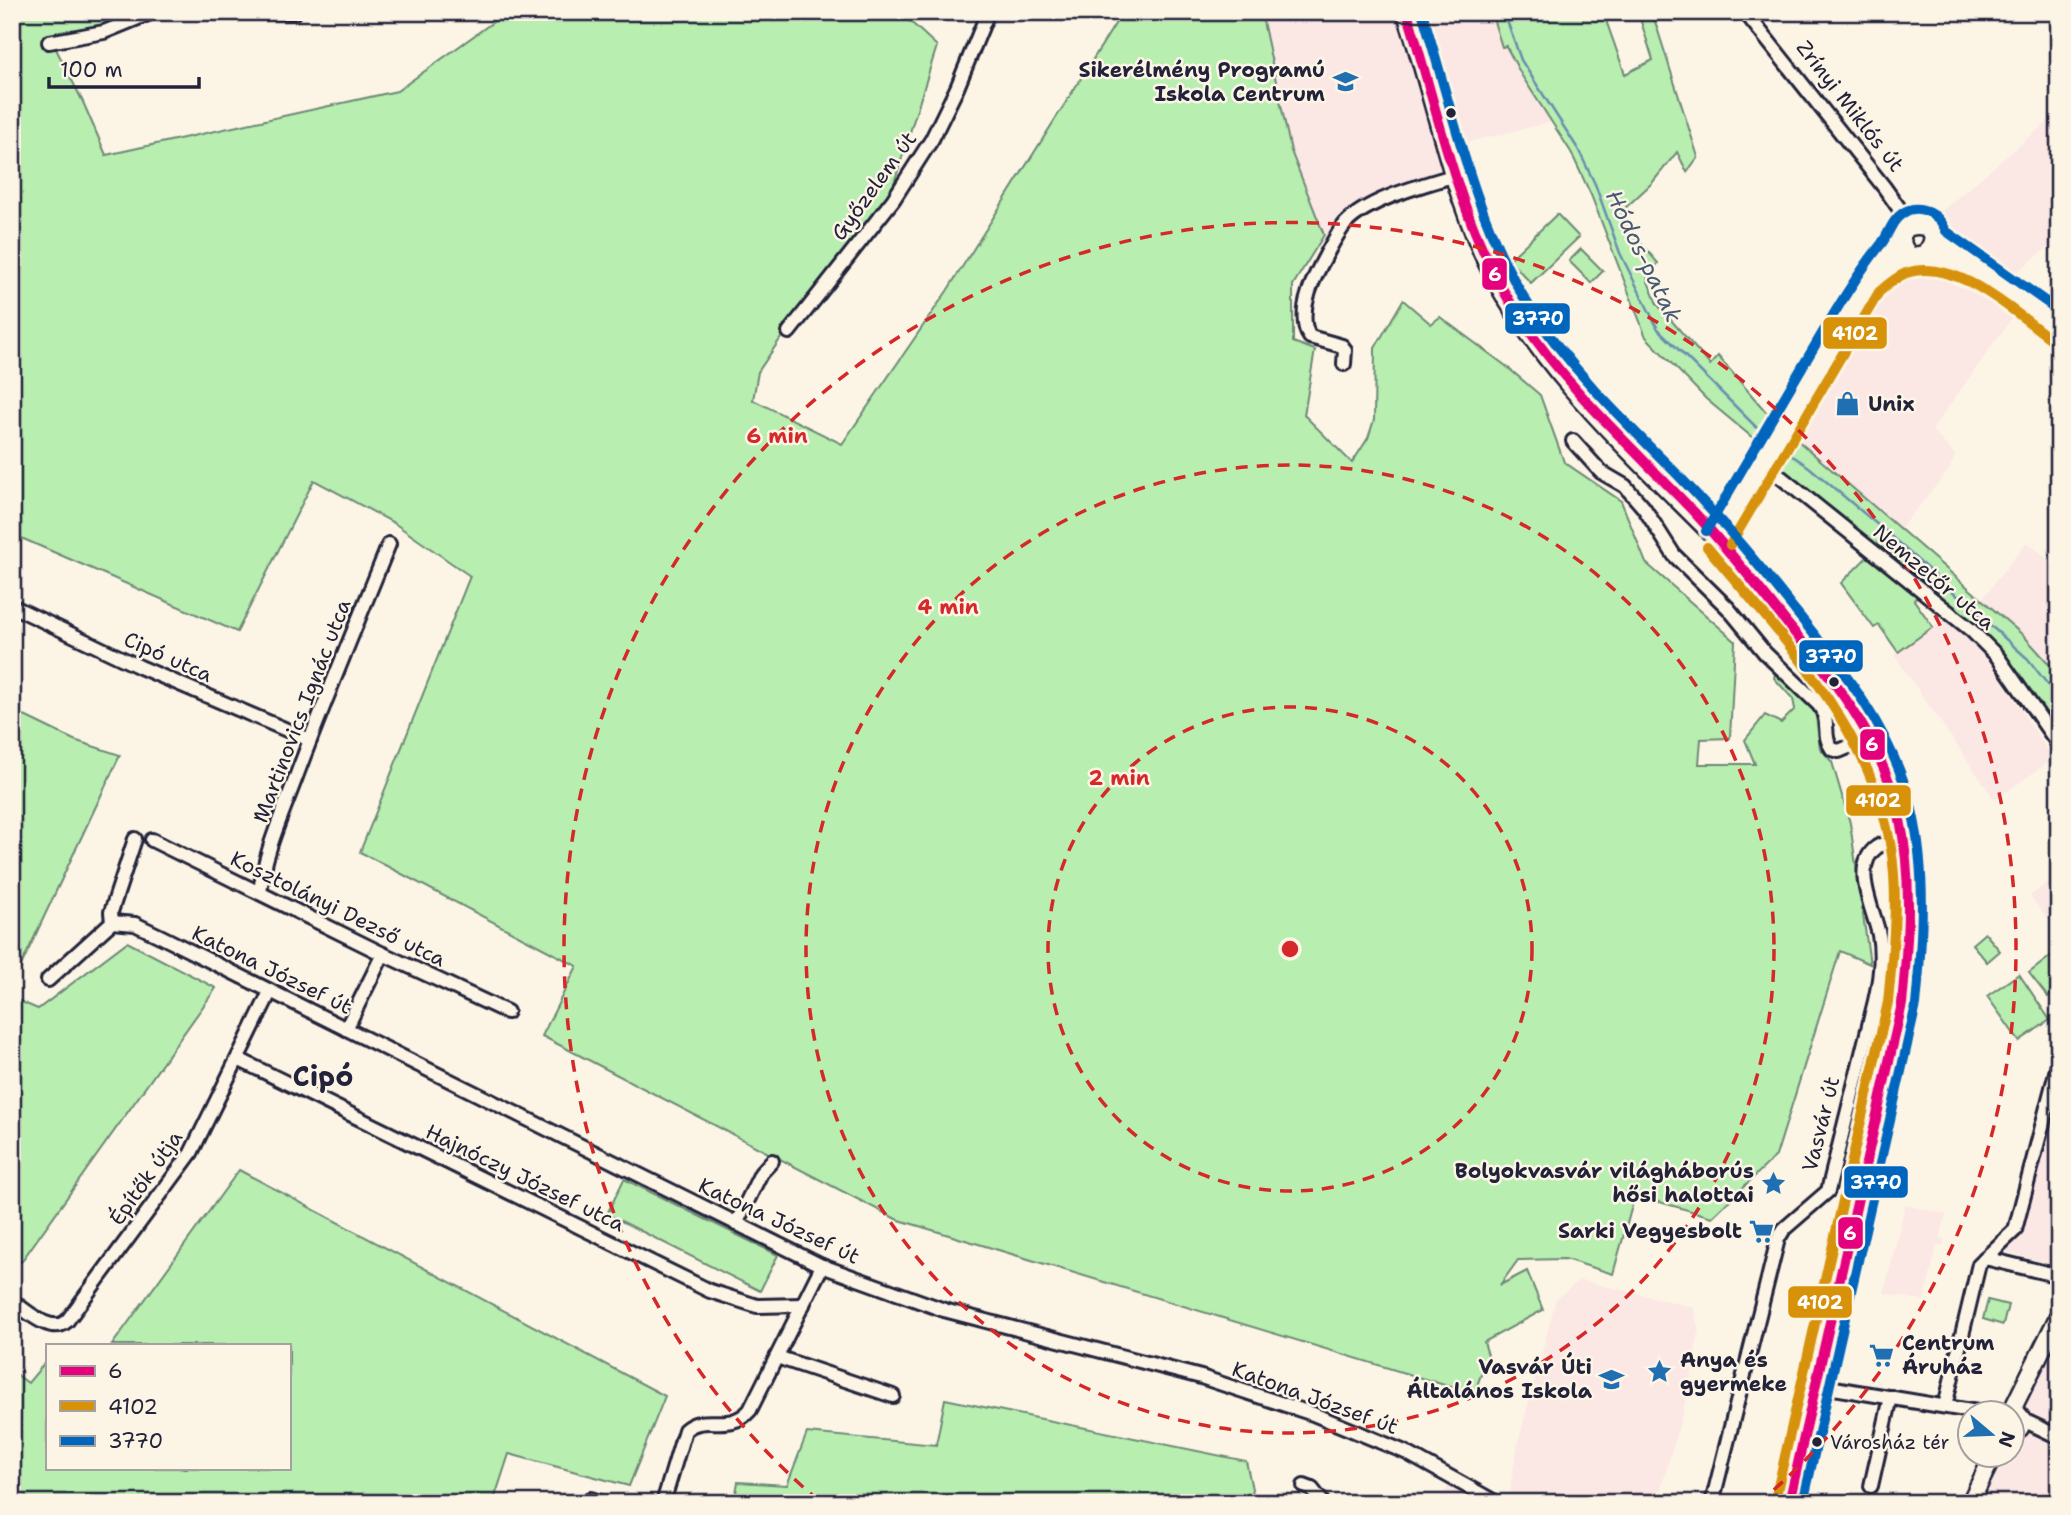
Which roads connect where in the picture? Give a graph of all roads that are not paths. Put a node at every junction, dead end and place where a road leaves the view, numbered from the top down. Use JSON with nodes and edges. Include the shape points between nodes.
{"nodes":[{"id":1,"x":153,"y":12,"type":"edge"},
{"id":2,"x":241,"y":12,"type":"edge"},
{"id":3,"x":295,"y":12,"type":"edge"},
{"id":4,"x":988,"y":12,"type":"edge"},
{"id":5,"x":1407,"y":12,"type":"edge"},
{"id":6,"x":1745,"y":12,"type":"edge"},
{"id":7,"x":49,"y":42,"type":"dead end"},
{"id":8,"x":1456,"y":175,"type":"junction"},
{"id":9,"x":1891,"y":196,"type":"junction"},
{"id":10,"x":1918,"y":223,"type":"junction"},
{"id":11,"x":1901,"y":239,"type":"junction"},
{"id":12,"x":1924,"y":251,"type":"junction"},
{"id":13,"x":1868,"y":283,"type":"junction"},
{"id":14,"x":2059,"y":328,"type":"edge"},
{"id":15,"x":789,"y":332,"type":"dead end"},
{"id":16,"x":1344,"y":364,"type":"dead end"},
{"id":17,"x":1573,"y":441,"type":"dead end"},
{"id":18,"x":1764,"y":458,"type":"junction"},
{"id":19,"x":1689,"y":508,"type":"junction"},
{"id":20,"x":1734,"y":509,"type":"junction"},
{"id":21,"x":1718,"y":538,"type":"junction"},
{"id":22,"x":389,"y":544,"type":"dead end"},
{"id":23,"x":12,"y":606,"type":"edge"},
{"id":24,"x":1870,"y":738,"type":"junction"},
{"id":25,"x":310,"y":740,"type":"junction"},
{"id":26,"x":2059,"y":745,"type":"edge"},
{"id":27,"x":1903,"y":836,"type":"junction"},
{"id":28,"x":135,"y":839,"type":"dead end"},
{"id":29,"x":152,"y":840,"type":"dead end"},
{"id":30,"x":260,"y":893,"type":"junction"},
{"id":31,"x":112,"y":922,"type":"junction"},
{"id":32,"x":383,"y":954,"type":"junction"},
{"id":33,"x":48,"y":980,"type":"dead end"},
{"id":34,"x":270,"y":992,"type":"junction"},
{"id":35,"x":507,"y":1013,"type":"dead end"},
{"id":36,"x":346,"y":1029,"type":"junction"},
{"id":37,"x":237,"y":1059,"type":"junction"},
{"id":38,"x":2059,"y":1061,"type":"edge"},
{"id":39,"x":772,"y":1160,"type":"dead end"},
{"id":40,"x":736,"y":1224,"type":"junction"},
{"id":41,"x":1985,"y":1258,"type":"junction"},
{"id":42,"x":822,"y":1266,"type":"junction"},
{"id":43,"x":2059,"y":1276,"type":"edge"},
{"id":44,"x":12,"y":1301,"type":"edge"},
{"id":45,"x":803,"y":1305,"type":"junction"},
{"id":46,"x":2059,"y":1315,"type":"edge"},
{"id":47,"x":777,"y":1357,"type":"junction"},
{"id":48,"x":1816,"y":1385,"type":"junction"},
{"id":49,"x":893,"y":1396,"type":"dead end"},
{"id":50,"x":1891,"y":1397,"type":"junction"},
{"id":51,"x":2022,"y":1400,"type":"edge"},
{"id":52,"x":1945,"y":1406,"type":"junction"},
{"id":53,"x":1955,"y":1408,"type":"edge"},
{"id":54,"x":2025,"y":1426,"type":"edge"},
{"id":55,"x":2059,"y":1437,"type":"edge"},
{"id":56,"x":1985,"y":1470,"type":"edge"},
{"id":57,"x":1304,"y":1486,"type":"dead end"},
{"id":58,"x":1871,"y":1486,"type":"dead end"},
{"id":59,"x":584,"y":1503,"type":"edge"},
{"id":60,"x":603,"y":1503,"type":"edge"},
{"id":61,"x":663,"y":1503,"type":"edge"},
{"id":62,"x":1323,"y":1503,"type":"edge"},
{"id":63,"x":1497,"y":1503,"type":"edge"},
{"id":64,"x":1712,"y":1503,"type":"edge"},
{"id":65,"x":1789,"y":1503,"type":"edge"},
{"id":66,"x":1970,"y":1503,"type":"edge"}],
"edges":[{"from":1,"to":7,"type":"street","via":[[104,32]]},
{"from":2,"to":3,"type":"street"},
{"from":4,"to":15,"type":"street","name":"Győzelem út","via":[[932,139],[893,200]]},
{"from":5,"to":8,"type":"main road"},
{"from":6,"to":9,"type":"street","name":"Zrínyi Miklós út"},
{"from":8,"to":16,"type":"street","via":[[1402,191],[1353,217],[1342,228],[1312,281],[1305,328],[1310,337],[1342,346]]},
{"from":8,"to":19,"type":"main road","via":[[1483,251],[1520,318],[1572,386]]},
{"from":9,"to":10,"type":"street","name":"Zrínyi Miklós út","via":[[1907,217]]},
{"from":9,"to":11,"type":"street","name":"Zrínyi Miklós út"},
{"from":10,"to":11,"type":"main road","via":[[1907,226]]},
{"from":10,"to":12,"type":"main road","via":[[1930,229]]},
{"from":11,"to":12,"type":"main road","via":[[1905,251]]},
{"from":11,"to":13,"type":"main road"},
{"from":12,"to":13,"type":"main road","via":[[1890,266]]},
{"from":12,"to":14,"type":"main road","via":[[1969,265]]},
{"from":13,"to":18,"type":"main road"},
{"from":17,"to":24,"type":"street","via":[[1601,472],[1625,486],[1674,555],[1819,705],[1826,715],[1826,736],[1832,749],[1839,751]]},
{"from":18,"to":20,"type":"main road"},
{"from":18,"to":26,"type":"street","name":"Nemzetőr utca","via":[[1971,630],[1997,656]]},
{"from":19,"to":20,"type":"main road","via":[[1712,519]]},
{"from":19,"to":21,"type":"main road"},
{"from":20,"to":21,"type":"main road"},
{"from":21,"to":24,"type":"street","via":[[1829,675]]},
{"from":22,"to":25,"type":"street","name":"Martinovics Ignác utca"},
{"from":23,"to":25,"type":"street","name":"Cipó utca"},
{"from":24,"to":27,"type":"street","via":[[1890,785]]},
{"from":25,"to":30,"type":"street","name":"Martinovics Ignác utca","via":[[268,853]]},
{"from":27,"to":48,"type":"street","via":[[1909,884],[1902,1004]]},
{"from":27,"to":64,"type":"street","name":"Vasvár út","via":[[1877,847],[1865,867],[1880,937],[1880,978],[1828,1191],[1778,1239]]},
{"from":28,"to":31,"type":"street","via":[[111,912]]},
{"from":29,"to":30,"type":"street","name":"Kosztolányi Dezső utca"},
{"from":30,"to":32,"type":"street","name":"Kosztolányi Dezső utca"},
{"from":31,"to":33,"type":"street"},
{"from":31,"to":34,"type":"street","name":"Katona József út","via":[[135,924]]},
{"from":32,"to":35,"type":"street","name":"Kosztolányi Dezső utca"},
{"from":32,"to":36,"type":"street"},
{"from":34,"to":36,"type":"street","name":"Katona József út"},
{"from":34,"to":37,"type":"street","name":"Építők útja"},
{"from":36,"to":40,"type":"street","name":"Katona József út"},
{"from":37,"to":44,"type":"street","name":"Építők útja","via":[[191,1153],[67,1321],[51,1325]]},
{"from":37,"to":45,"type":"street","name":"Hajnóczy József utca","via":[[710,1291],[757,1306]]},
{"from":38,"to":41,"type":"street","via":[[2015,1230]]},
{"from":39,"to":40,"type":"street"},
{"from":40,"to":42,"type":"street","name":"Katona József út"},
{"from":41,"to":43,"type":"street"},
{"from":41,"to":52,"type":"street","via":[[1979,1264]]},
{"from":42,"to":45,"type":"street"},
{"from":42,"to":63,"type":"street","name":"Katona József út","via":[[943,1310],[1201,1377],[1313,1414],[1405,1452]]},
{"from":45,"to":47,"type":"street"},
{"from":46,"to":51,"type":"street"},
{"from":47,"to":49,"type":"street"},
{"from":47,"to":61,"type":"street","via":[[744,1417],[732,1422],[698,1422],[685,1430]]},
{"from":48,"to":50,"type":"street"},
{"from":48,"to":65,"type":"street"},
{"from":50,"to":52,"type":"street"},
{"from":50,"to":58,"type":"street"},
{"from":52,"to":53,"type":"street"},
{"from":54,"to":55,"type":"street"},
{"from":56,"to":66,"type":"street"},
{"from":57,"to":62,"type":"street"},
{"from":59,"to":60,"type":"street","via":[[591,1499]]}]}
